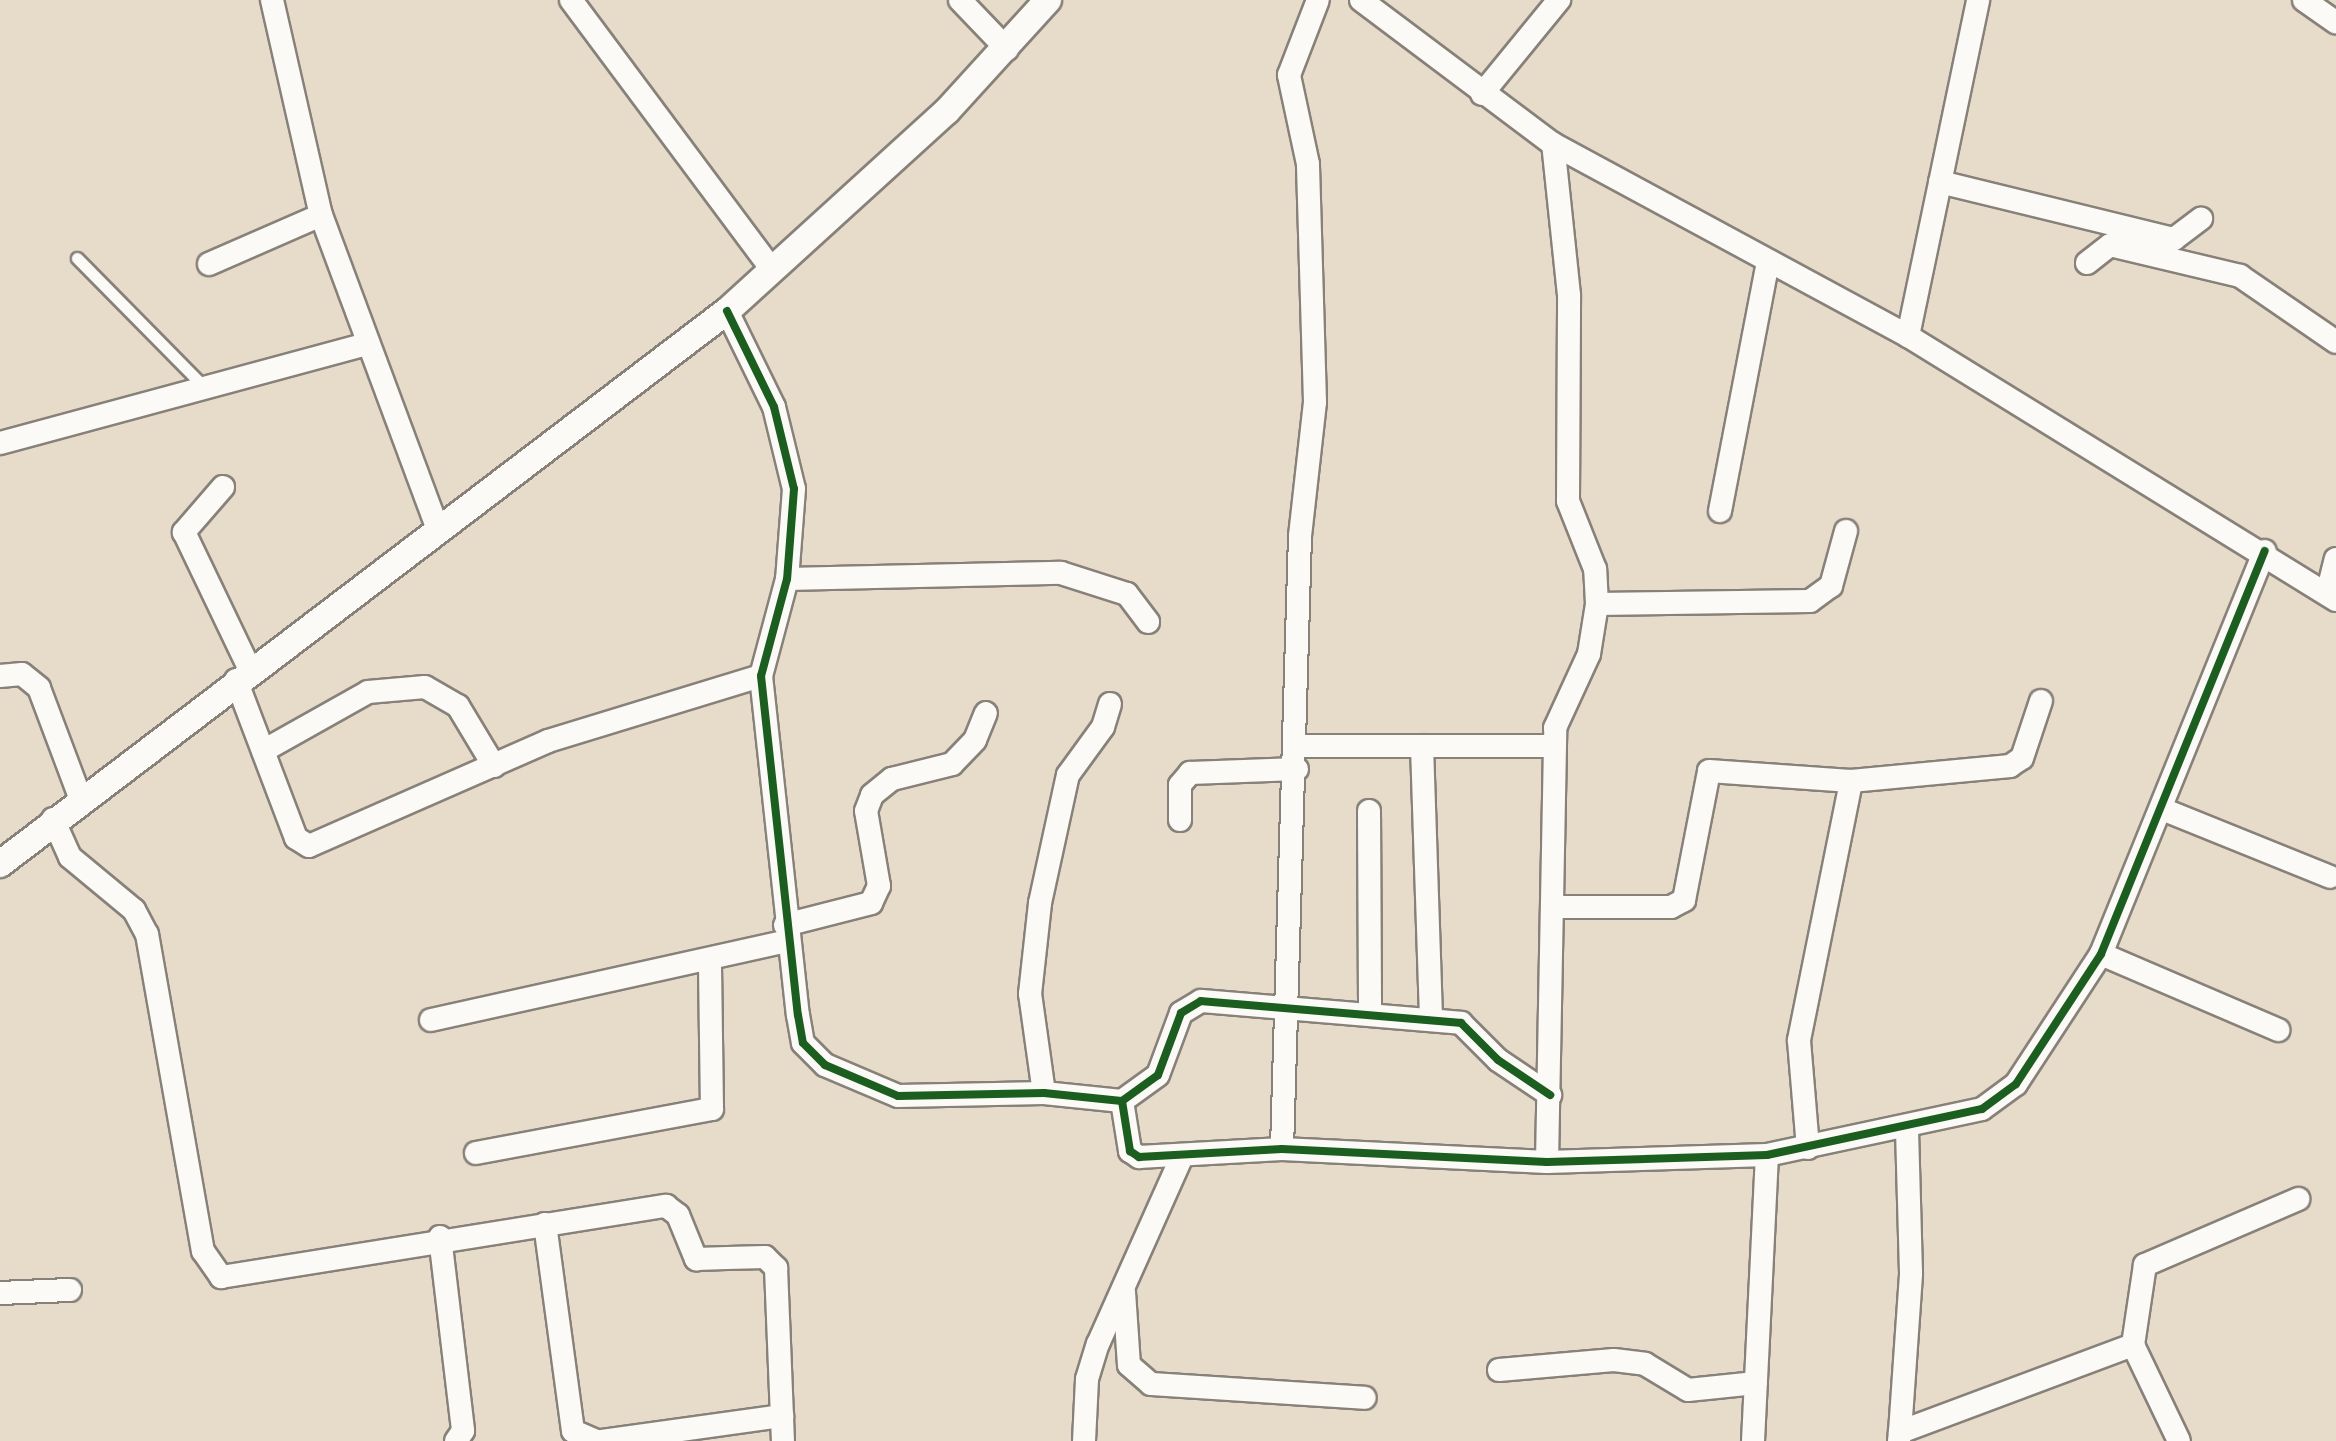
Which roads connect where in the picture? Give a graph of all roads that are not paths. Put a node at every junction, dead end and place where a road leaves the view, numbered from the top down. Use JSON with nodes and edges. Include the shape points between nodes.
{"nodes":[{"id":1,"x":571,"y":0,"type":"edge"},
{"id":2,"x":960,"y":0,"type":"edge"},
{"id":3,"x":1048,"y":0,"type":"edge"},
{"id":4,"x":1318,"y":0,"type":"edge"},
{"id":5,"x":1361,"y":0,"type":"edge"},
{"id":6,"x":1559,"y":0,"type":"edge"},
{"id":7,"x":1978,"y":0,"type":"edge"},
{"id":8,"x":2304,"y":0,"type":"edge"},
{"id":9,"x":278,"y":3,"type":"edge"},
{"id":10,"x":2336,"y":22,"type":"edge"},
{"id":11,"x":1007,"y":49,"type":"junction"},
{"id":12,"x":1482,"y":94,"type":"junction"},
{"id":13,"x":1553,"y":144,"type":"junction"},
{"id":14,"x":1940,"y":182,"type":"junction"},
{"id":15,"x":321,"y":215,"type":"junction"},
{"id":16,"x":2201,"y":219,"type":"dead end"},
{"id":17,"x":77,"y":258,"type":"dead end"},
{"id":18,"x":1768,"y":262,"type":"junction"},
{"id":19,"x":2087,"y":263,"type":"dead end"},
{"id":20,"x":209,"y":264,"type":"dead end"},
{"id":21,"x":772,"y":270,"type":"junction"},
{"id":22,"x":727,"y":311,"type":"junction"},
{"id":23,"x":1908,"y":336,"type":"junction"},
{"id":24,"x":2336,"y":342,"type":"edge"},
{"id":25,"x":366,"y":344,"type":"junction"},
{"id":26,"x":205,"y":388,"type":"junction"},
{"id":27,"x":0,"y":443,"type":"edge"},
{"id":28,"x":223,"y":487,"type":"dead end"},
{"id":29,"x":1720,"y":511,"type":"dead end"},
{"id":30,"x":438,"y":530,"type":"junction"},
{"id":31,"x":1846,"y":531,"type":"dead end"},
{"id":32,"x":2265,"y":551,"type":"junction"},
{"id":33,"x":2336,"y":559,"type":"edge"},
{"id":34,"x":787,"y":579,"type":"junction"},
{"id":35,"x":2332,"y":597,"type":"edge"},
{"id":36,"x":1597,"y":604,"type":"junction"},
{"id":37,"x":1148,"y":622,"type":"dead end"},
{"id":38,"x":243,"y":675,"type":"junction"},
{"id":39,"x":0,"y":676,"type":"edge"},
{"id":40,"x":761,"y":676,"type":"junction"},
{"id":41,"x":2041,"y":701,"type":"dead end"},
{"id":42,"x":1110,"y":704,"type":"dead end"},
{"id":43,"x":986,"y":713,"type":"dead end"},
{"id":44,"x":1422,"y":746,"type":"junction"},
{"id":45,"x":1555,"y":746,"type":"junction"},
{"id":46,"x":263,"y":751,"type":"junction"},
{"id":47,"x":1297,"y":758,"type":"junction"},
{"id":48,"x":494,"y":766,"type":"junction"},
{"id":49,"x":1851,"y":781,"type":"junction"},
{"id":50,"x":80,"y":797,"type":"junction"},
{"id":51,"x":2162,"y":809,"type":"junction"},
{"id":52,"x":1369,"y":811,"type":"dead end"},
{"id":53,"x":53,"y":819,"type":"junction"},
{"id":54,"x":1180,"y":820,"type":"dead end"},
{"id":55,"x":0,"y":864,"type":"edge"},
{"id":56,"x":2330,"y":877,"type":"dead end"},
{"id":57,"x":1557,"y":907,"type":"junction"},
{"id":58,"x":786,"y":933,"type":"junction"},
{"id":59,"x":2101,"y":954,"type":"junction"},
{"id":60,"x":710,"y":959,"type":"junction"},
{"id":61,"x":1291,"y":1008,"type":"junction"},
{"id":62,"x":1370,"y":1013,"type":"junction"},
{"id":63,"x":1431,"y":1017,"type":"junction"},
{"id":64,"x":431,"y":1020,"type":"dead end"},
{"id":65,"x":2278,"y":1030,"type":"dead end"},
{"id":66,"x":1044,"y":1093,"type":"junction"},
{"id":67,"x":1550,"y":1095,"type":"junction"},
{"id":68,"x":1122,"y":1101,"type":"junction"},
{"id":69,"x":1907,"y":1128,"type":"junction"},
{"id":70,"x":1808,"y":1148,"type":"junction"},
{"id":71,"x":1282,"y":1149,"type":"junction"},
{"id":72,"x":476,"y":1153,"type":"dead end"},
{"id":73,"x":1767,"y":1155,"type":"junction"},
{"id":74,"x":1182,"y":1156,"type":"junction"},
{"id":75,"x":1547,"y":1162,"type":"junction"},
{"id":76,"x":2298,"y":1199,"type":"dead end"},
{"id":77,"x":545,"y":1224,"type":"junction"},
{"id":78,"x":440,"y":1237,"type":"junction"},
{"id":79,"x":70,"y":1290,"type":"dead end"},
{"id":80,"x":1124,"y":1292,"type":"junction"},
{"id":81,"x":0,"y":1293,"type":"edge"},
{"id":82,"x":2133,"y":1345,"type":"junction"},
{"id":83,"x":1499,"y":1370,"type":"dead end"},
{"id":84,"x":1756,"y":1383,"type":"junction"},
{"id":85,"x":1365,"y":1398,"type":"dead end"},
{"id":86,"x":782,"y":1416,"type":"junction"},
{"id":87,"x":1900,"y":1437,"type":"edge"},
{"id":88,"x":456,"y":1441,"type":"edge"},
{"id":89,"x":596,"y":1441,"type":"edge"},
{"id":90,"x":602,"y":1441,"type":"edge"},
{"id":91,"x":783,"y":1441,"type":"edge"},
{"id":92,"x":1084,"y":1441,"type":"edge"},
{"id":93,"x":1753,"y":1441,"type":"edge"},
{"id":94,"x":2179,"y":1441,"type":"edge"}],
"edges":[{"from":1,"to":21,"type":"street"},
{"from":2,"to":11,"type":"street"},
{"from":3,"to":11,"type":"street"},
{"from":4,"to":47,"type":"street","via":[[1289,75],[1308,164],[1314,316]]},
{"from":5,"to":12,"type":"street"},
{"from":6,"to":12,"type":"street"},
{"from":7,"to":14,"type":"street"},
{"from":8,"to":10,"type":"street"},
{"from":9,"to":15,"type":"street"},
{"from":11,"to":21,"type":"street"},
{"from":12,"to":13,"type":"street"},
{"from":13,"to":18,"type":"street"},
{"from":13,"to":36,"type":"street","via":[[1569,295],[1568,501],[1595,569]]},
{"from":14,"to":16,"type":"street","via":[[2174,239]]},
{"from":14,"to":23,"type":"street"},
{"from":15,"to":20,"type":"street"},
{"from":15,"to":25,"type":"street"},
{"from":17,"to":26,"type":"lane"},
{"from":18,"to":23,"type":"street"},
{"from":18,"to":29,"type":"street"},
{"from":19,"to":24,"type":"street","via":[[2110,245],[2240,276]]},
{"from":21,"to":22,"type":"street"},
{"from":22,"to":30,"type":"street"},
{"from":22,"to":34,"type":"street","via":[[753,353],[788,453],[794,489]]},
{"from":23,"to":32,"type":"street"},
{"from":25,"to":26,"type":"street"},
{"from":25,"to":30,"type":"street"},
{"from":26,"to":27,"type":"street"},
{"from":28,"to":38,"type":"street","via":[[184,532]]},
{"from":30,"to":38,"type":"street"},
{"from":31,"to":36,"type":"street","via":[[1831,586],[1810,601]]},
{"from":32,"to":35,"type":"street"},
{"from":32,"to":51,"type":"street"},
{"from":33,"to":35,"type":"street"},
{"from":34,"to":37,"type":"street","via":[[1061,573],[1127,594]]},
{"from":34,"to":40,"type":"street"},
{"from":36,"to":45,"type":"street","via":[[1589,654],[1558,709]]},
{"from":38,"to":46,"type":"street"},
{"from":38,"to":50,"type":"street"},
{"from":39,"to":50,"type":"street","via":[[22,674],[39,688]]},
{"from":40,"to":48,"type":"street","via":[[548,741]]},
{"from":40,"to":58,"type":"street"},
{"from":41,"to":49,"type":"street","via":[[2014,765]]},
{"from":42,"to":66,"type":"street","via":[[1103,727],[1068,775],[1040,903],[1030,994]]},
{"from":43,"to":58,"type":"street","via":[[975,740],[952,764],[892,779],[872,795],[866,811],[879,886],[871,903]]},
{"from":44,"to":45,"type":"street"},
{"from":44,"to":47,"type":"street"},
{"from":44,"to":63,"type":"street"},
{"from":45,"to":57,"type":"street"},
{"from":46,"to":48,"type":"street","via":[[368,692],[425,687],[458,706]]},
{"from":46,"to":48,"type":"street","via":[[296,838],[309,846]]},
{"from":47,"to":54,"type":"street","via":[[1190,773],[1180,785]]},
{"from":47,"to":61,"type":"street"},
{"from":49,"to":57,"type":"street","via":[[1709,771],[1684,900],[1671,907]]},
{"from":49,"to":70,"type":"street","via":[[1799,1040]]},
{"from":50,"to":53,"type":"street"},
{"from":51,"to":56,"type":"street"},
{"from":51,"to":59,"type":"street"},
{"from":52,"to":62,"type":"street"},
{"from":53,"to":55,"type":"street"},
{"from":53,"to":78,"type":"street","via":[[70,857],[134,910],[147,934],[211,1267],[233,1279]]},
{"from":57,"to":67,"type":"street"},
{"from":58,"to":60,"type":"street"},
{"from":58,"to":66,"type":"street","via":[[803,1043],[825,1065],[898,1096]]},
{"from":59,"to":65,"type":"street"},
{"from":59,"to":69,"type":"street","via":[[2003,1098]]},
{"from":60,"to":64,"type":"street"},
{"from":60,"to":72,"type":"street","via":[[712,1109]]},
{"from":61,"to":62,"type":"street"},
{"from":61,"to":68,"type":"street","via":[[1191,1004],[1158,1075]]},
{"from":61,"to":71,"type":"street"},
{"from":62,"to":63,"type":"street"},
{"from":63,"to":67,"type":"street","via":[[1471,1027],[1498,1060]]},
{"from":66,"to":68,"type":"street"},
{"from":67,"to":75,"type":"street"},
{"from":68,"to":74,"type":"street","via":[[1133,1155]]},
{"from":69,"to":70,"type":"street"},
{"from":69,"to":87,"type":"street","via":[[1911,1273]]},
{"from":70,"to":73,"type":"street"},
{"from":71,"to":74,"type":"street"},
{"from":71,"to":75,"type":"street"},
{"from":73,"to":75,"type":"street"},
{"from":73,"to":84,"type":"street"},
{"from":74,"to":80,"type":"street"},
{"from":76,"to":82,"type":"street","via":[[2145,1265]]},
{"from":77,"to":78,"type":"street"},
{"from":77,"to":86,"type":"street","via":[[666,1206],[678,1215],[696,1259],[772,1262]]},
{"from":77,"to":89,"type":"street","via":[[573,1431]]},
{"from":78,"to":88,"type":"street","via":[[463,1431]]},
{"from":79,"to":81,"type":"street"},
{"from":80,"to":85,"type":"street","via":[[1129,1365],[1151,1384]]},
{"from":80,"to":92,"type":"street","via":[[1087,1379]]},
{"from":82,"to":87,"type":"street"},
{"from":82,"to":94,"type":"street"},
{"from":83,"to":84,"type":"street","via":[[1614,1360],[1645,1364],[1688,1390]]},
{"from":84,"to":93,"type":"street"},
{"from":86,"to":90,"type":"street"},
{"from":86,"to":91,"type":"street"}]}
